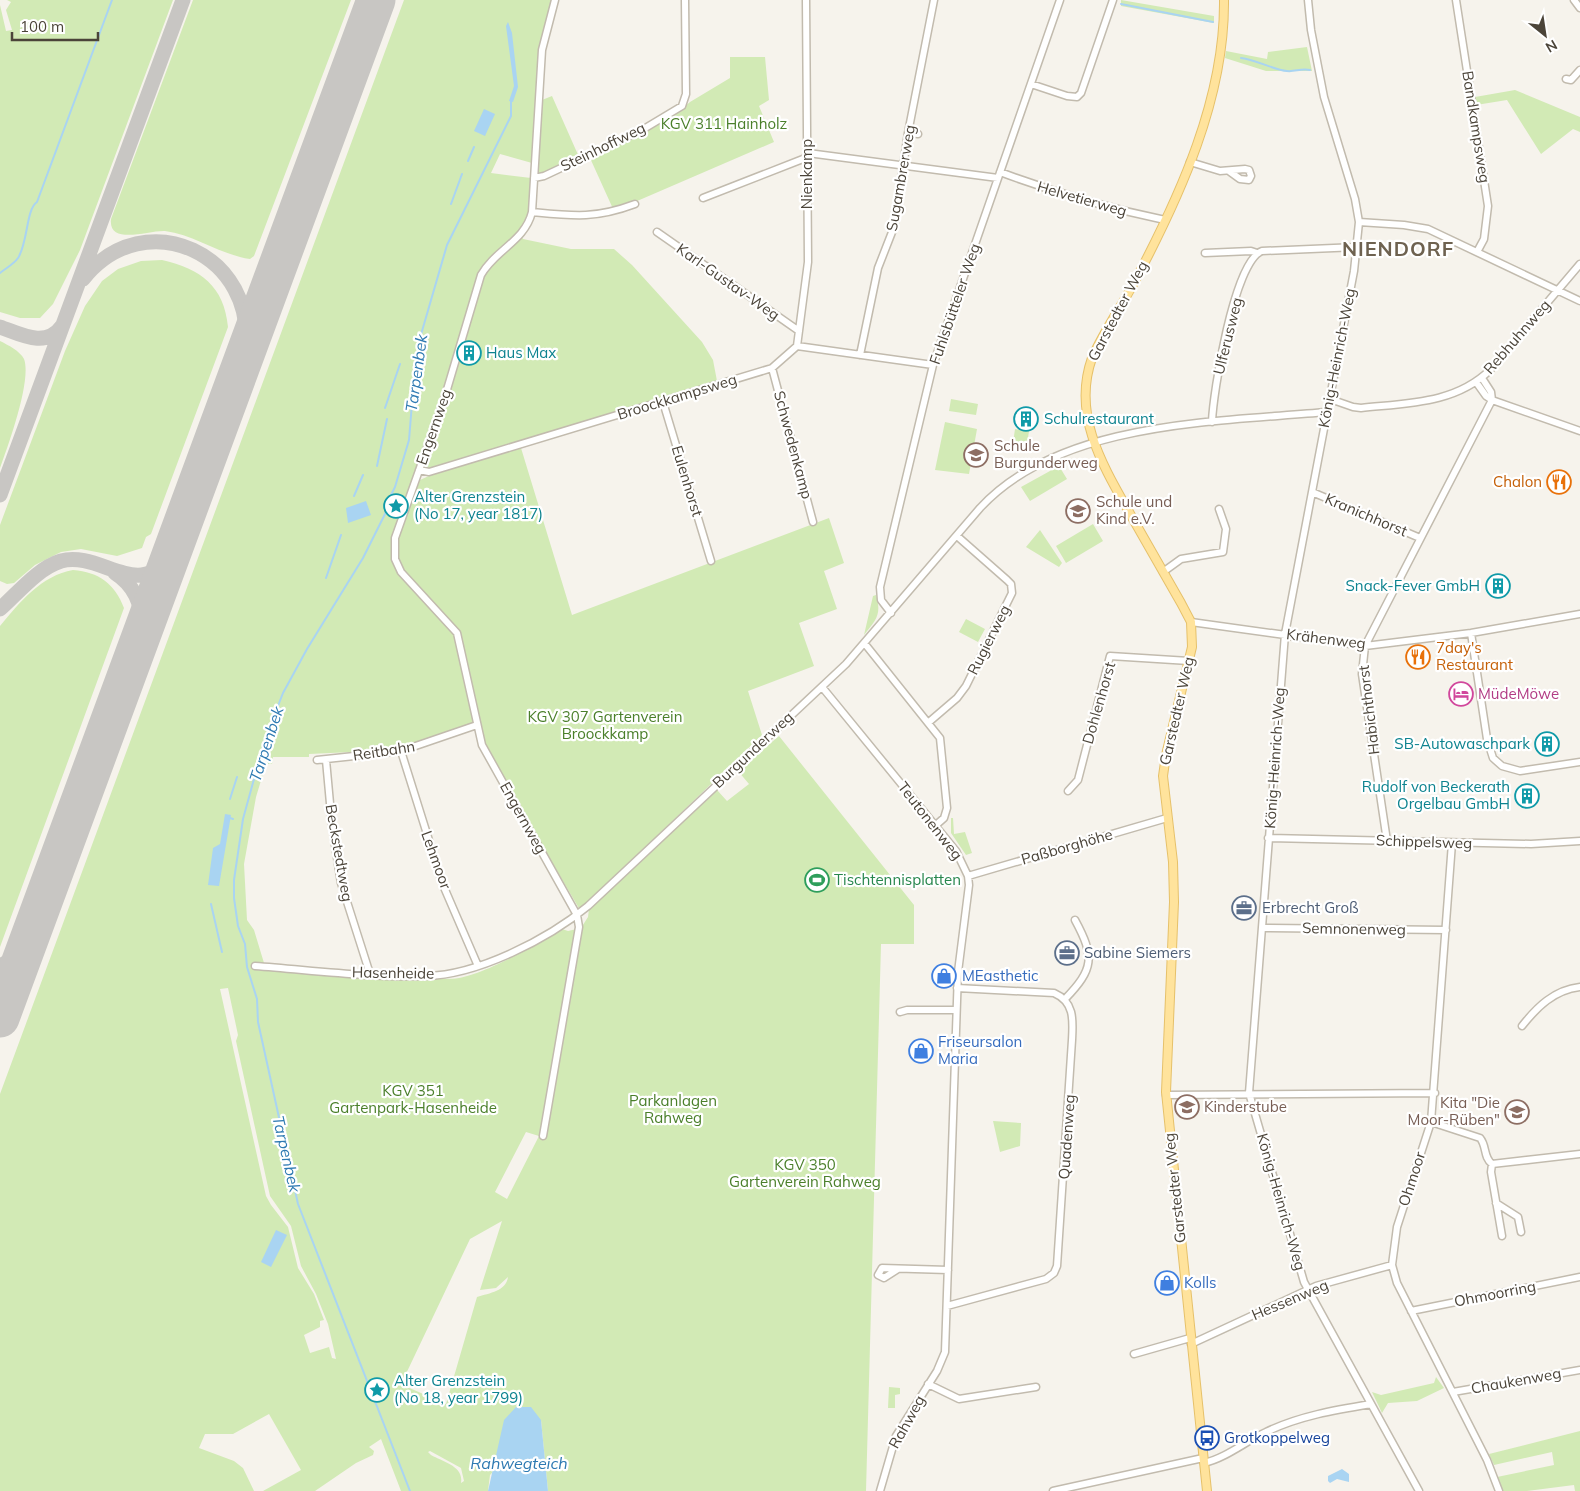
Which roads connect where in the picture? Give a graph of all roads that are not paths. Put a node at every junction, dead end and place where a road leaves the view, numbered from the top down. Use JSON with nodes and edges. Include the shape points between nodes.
{"nodes":[{"id":1,"x":555,"y":0,"type":"edge"},
{"id":2,"x":685,"y":0,"type":"edge"},
{"id":3,"x":806,"y":0,"type":"edge"},
{"id":4,"x":934,"y":0,"type":"edge"},
{"id":5,"x":1060,"y":0,"type":"edge"},
{"id":6,"x":1113,"y":0,"type":"edge"},
{"id":7,"x":1224,"y":0,"type":"edge"},
{"id":8,"x":1308,"y":0,"type":"edge"},
{"id":9,"x":1456,"y":0,"type":"edge"},
{"id":10,"x":1580,"y":70,"type":"edge"},
{"id":11,"x":1566,"y":79,"type":"dead end"},
{"id":12,"x":1031,"y":84,"type":"junction"},
{"id":13,"x":908,"y":133,"type":"junction"},
{"id":14,"x":918,"y":134,"type":"dead end"},
{"id":15,"x":808,"y":155,"type":"junction"},
{"id":16,"x":1190,"y":162,"type":"junction"},
{"id":17,"x":904,"y":166,"type":"junction"},
{"id":18,"x":1229,"y":171,"type":"dead end"},
{"id":19,"x":999,"y":175,"type":"junction"},
{"id":20,"x":534,"y":178,"type":"junction"},
{"id":21,"x":703,"y":198,"type":"dead end"},
{"id":22,"x":635,"y":204,"type":"dead end"},
{"id":23,"x":532,"y":212,"type":"junction"},
{"id":24,"x":1165,"y":220,"type":"junction"},
{"id":25,"x":1359,"y":222,"type":"junction"},
{"id":26,"x":657,"y":232,"type":"dead end"},
{"id":27,"x":1357,"y":247,"type":"junction"},
{"id":28,"x":1477,"y":252,"type":"junction"},
{"id":29,"x":1205,"y":253,"type":"dead end"},
{"id":30,"x":1256,"y":253,"type":"junction"},
{"id":31,"x":1580,"y":264,"type":"edge"},
{"id":32,"x":1557,"y":289,"type":"junction"},
{"id":33,"x":1580,"y":301,"type":"edge"},
{"id":34,"x":799,"y":331,"type":"junction"},
{"id":35,"x":797,"y":346,"type":"junction"},
{"id":36,"x":860,"y":355,"type":"junction"},
{"id":37,"x":933,"y":365,"type":"junction"},
{"id":38,"x":772,"y":368,"type":"junction"},
{"id":39,"x":1479,"y":380,"type":"junction"},
{"id":40,"x":1330,"y":398,"type":"junction"},
{"id":41,"x":1492,"y":400,"type":"junction"},
{"id":42,"x":663,"y":402,"type":"junction"},
{"id":43,"x":1326,"y":412,"type":"junction"},
{"id":44,"x":1212,"y":422,"type":"junction"},
{"id":45,"x":1580,"y":431,"type":"edge"},
{"id":46,"x":1094,"y":444,"type":"junction"},
{"id":47,"x":419,"y":470,"type":"junction"},
{"id":48,"x":1312,"y":492,"type":"junction"},
{"id":49,"x":1220,"y":509,"type":"dead end"},
{"id":50,"x":813,"y":522,"type":"dead end"},
{"id":51,"x":957,"y":536,"type":"junction"},
{"id":52,"x":1420,"y":538,"type":"junction"},
{"id":53,"x":711,"y":561,"type":"dead end"},
{"id":54,"x":1163,"y":572,"type":"junction"},
{"id":55,"x":891,"y":613,"type":"junction"},
{"id":56,"x":1580,"y":614,"type":"edge"},
{"id":57,"x":1190,"y":622,"type":"junction"},
{"id":58,"x":1470,"y":632,"type":"junction"},
{"id":59,"x":1285,"y":634,"type":"junction"},
{"id":60,"x":865,"y":644,"type":"junction"},
{"id":61,"x":1365,"y":646,"type":"junction"},
{"id":62,"x":1189,"y":661,"type":"junction"},
{"id":63,"x":822,"y":687,"type":"junction"},
{"id":64,"x":929,"y":722,"type":"junction"},
{"id":65,"x":478,"y":725,"type":"junction"},
{"id":66,"x":401,"y":751,"type":"junction"},
{"id":67,"x":317,"y":760,"type":"dead end"},
{"id":68,"x":326,"y":760,"type":"junction"},
{"id":69,"x":1580,"y":762,"type":"edge"},
{"id":70,"x":1068,"y":791,"type":"dead end"},
{"id":71,"x":1167,"y":818,"type":"junction"},
{"id":72,"x":936,"y":825,"type":"junction"},
{"id":73,"x":1268,"y":838,"type":"junction"},
{"id":74,"x":1387,"y":841,"type":"junction"},
{"id":75,"x":1580,"y":841,"type":"edge"},
{"id":76,"x":1452,"y":843,"type":"junction"},
{"id":77,"x":968,"y":876,"type":"junction"},
{"id":78,"x":577,"y":915,"type":"junction"},
{"id":79,"x":1075,"y":920,"type":"dead end"},
{"id":80,"x":1262,"y":928,"type":"junction"},
{"id":81,"x":1446,"y":930,"type":"junction"},
{"id":82,"x":255,"y":966,"type":"dead end"},
{"id":83,"x":478,"y":966,"type":"junction"},
{"id":84,"x":370,"y":974,"type":"junction"},
{"id":85,"x":1580,"y":987,"type":"edge"},
{"id":86,"x":958,"y":988,"type":"junction"},
{"id":87,"x":1065,"y":999,"type":"junction"},
{"id":88,"x":956,"y":1010,"type":"junction"},
{"id":89,"x":900,"y":1012,"type":"dead end"},
{"id":90,"x":1522,"y":1026,"type":"dead end"},
{"id":91,"x":1249,"y":1093,"type":"junction"},
{"id":92,"x":1434,"y":1093,"type":"junction"},
{"id":93,"x":1166,"y":1095,"type":"junction"},
{"id":94,"x":1431,"y":1122,"type":"junction"},
{"id":95,"x":543,"y":1136,"type":"dead end"},
{"id":96,"x":1580,"y":1154,"type":"edge"},
{"id":97,"x":1492,"y":1164,"type":"junction"},
{"id":98,"x":1496,"y":1203,"type":"junction"},
{"id":99,"x":1509,"y":1212,"type":"junction"},
{"id":100,"x":1499,"y":1217,"type":"junction"},
{"id":101,"x":1521,"y":1232,"type":"dead end"},
{"id":102,"x":1502,"y":1236,"type":"dead end"},
{"id":103,"x":1392,"y":1265,"type":"junction"},
{"id":104,"x":898,"y":1269,"type":"dead end"},
{"id":105,"x":948,"y":1270,"type":"junction"},
{"id":106,"x":1580,"y":1277,"type":"edge"},
{"id":107,"x":1308,"y":1289,"type":"junction"},
{"id":108,"x":947,"y":1306,"type":"junction"},
{"id":109,"x":1411,"y":1311,"type":"junction"},
{"id":110,"x":1191,"y":1341,"type":"junction"},
{"id":111,"x":1134,"y":1354,"type":"dead end"},
{"id":112,"x":1580,"y":1370,"type":"edge"},
{"id":113,"x":928,"y":1384,"type":"junction"},
{"id":114,"x":1036,"y":1388,"type":"dead end"},
{"id":115,"x":1453,"y":1392,"type":"junction"},
{"id":116,"x":1370,"y":1404,"type":"junction"},
{"id":117,"x":1204,"y":1460,"type":"junction"},
{"id":118,"x":880,"y":1491,"type":"edge"},
{"id":119,"x":1052,"y":1491,"type":"edge"},
{"id":120,"x":1207,"y":1491,"type":"edge"},
{"id":121,"x":1419,"y":1491,"type":"edge"},
{"id":122,"x":1499,"y":1491,"type":"edge"}],
"edges":[{"from":1,"to":20,"type":"street","name":"Engernweg","via":[[542,50]]},
{"from":2,"to":20,"type":"street","name":"Steinhoffweg","via":[[686,94],[682,106],[642,130]]},
{"from":3,"to":15,"type":"street","name":"Nienkamp"},
{"from":4,"to":13,"type":"street","name":"Sugambrerweg"},
{"from":5,"to":12,"type":"street","name":"Fuhlsbütteler Weg"},
{"from":6,"to":12,"type":"street","via":[[1081,93],[1077,97],[1067,96]]},
{"from":7,"to":16,"type":"main road","name":"Garstedter Weg","via":[[1214,83]]},
{"from":8,"to":25,"type":"street","name":"König-Heinrich-Weg","via":[[1322,88],[1351,180]]},
{"from":9,"to":28,"type":"street","name":"Bandkampsweg","via":[[1488,206],[1484,239]]},
{"from":10,"to":11,"type":"street","via":[[1572,80]]},
{"from":12,"to":19,"type":"street","name":"Fuhlsbütteler Weg"},
{"from":13,"to":14,"type":"street"},
{"from":13,"to":17,"type":"street","name":"Sugambrerweg"},
{"from":15,"to":17,"type":"street","name":"Helvetierweg"},
{"from":15,"to":21,"type":"street"},
{"from":15,"to":34,"type":"street","name":"Nienkamp","via":[[808,262]]},
{"from":16,"to":18,"type":"street"},
{"from":16,"to":24,"type":"main road","name":"Garstedter Weg"},
{"from":17,"to":19,"type":"street","name":"Helvetierweg"},
{"from":17,"to":36,"type":"street","name":"Sugambrerweg","via":[[894,227],[878,268]]},
{"from":19,"to":24,"type":"street","name":"Helvetierweg","via":[[1100,206]]},
{"from":19,"to":37,"type":"street","name":"Fuhlsbütteler Weg"},
{"from":20,"to":23,"type":"street","name":"Engernweg"},
{"from":22,"to":23,"type":"street","via":[[611,213],[586,217]]},
{"from":23,"to":47,"type":"street","name":"Engernweg","via":[[523,233],[493,258],[482,275]]},
{"from":24,"to":46,"type":"main road","name":"Garstedter Weg","via":[[1128,294],[1102,336],[1090,365],[1085,406]]},
{"from":25,"to":27,"type":"street","name":"König-Heinrich-Weg"},
{"from":25,"to":28,"type":"street","via":[[1428,229]]},
{"from":26,"to":34,"type":"street","name":"Karl-Gustav-Weg"},
{"from":27,"to":30,"type":"street"},
{"from":27,"to":40,"type":"street","name":"König-Heinrich-Weg"},
{"from":28,"to":32,"type":"street"},
{"from":29,"to":30,"type":"street","via":[[1250,250]]},
{"from":30,"to":44,"type":"street","name":"Ulferusweg","via":[[1244,275],[1230,317],[1216,380]]},
{"from":31,"to":32,"type":"street","name":"Rebhuhnweg"},
{"from":32,"to":33,"type":"street"},
{"from":32,"to":39,"type":"street","name":"Rebhuhnweg"},
{"from":34,"to":35,"type":"street","name":"Nienkamp"},
{"from":35,"to":36,"type":"street"},
{"from":35,"to":38,"type":"street","name":"Broockkampsweg"},
{"from":36,"to":37,"type":"street"},
{"from":37,"to":55,"type":"street","name":"Fuhlsbütteler Weg","via":[[880,587],[882,600]]},
{"from":38,"to":42,"type":"street","name":"Broockkampsweg"},
{"from":38,"to":50,"type":"street","name":"Schwedenkamp"},
{"from":39,"to":40,"type":"street","name":"Rebhuhnweg","via":[[1444,397],[1403,404],[1361,408]]},
{"from":39,"to":41,"type":"street","via":[[1492,392]]},
{"from":40,"to":43,"type":"street","name":"König-Heinrich-Weg"},
{"from":41,"to":45,"type":"street"},
{"from":41,"to":52,"type":"street","name":"Habichthorst"},
{"from":42,"to":47,"type":"street","name":"Broockkampsweg","via":[[429,472]]},
{"from":42,"to":53,"type":"street","name":"Eulenhorst"},
{"from":43,"to":44,"type":"street"},
{"from":43,"to":48,"type":"street","name":"König-Heinrich-Weg"},
{"from":44,"to":46,"type":"street","via":[[1136,432]]},
{"from":46,"to":51,"type":"street","name":"Burgunderweg","via":[[1048,459],[1018,474],[992,495]]},
{"from":46,"to":54,"type":"main road","name":"Garstedter Weg"},
{"from":47,"to":65,"type":"street","name":"Engernweg","via":[[395,538],[395,559],[407,580],[457,633]]},
{"from":48,"to":52,"type":"street","name":"Kranichhorst"},
{"from":48,"to":59,"type":"street","name":"König-Heinrich-Weg"},
{"from":49,"to":54,"type":"street","via":[[1226,529],[1223,552],[1181,559]]},
{"from":51,"to":55,"type":"street","name":"Burgunderweg"},
{"from":51,"to":64,"type":"street","name":"Rugierweg","via":[[1008,580],[1012,592],[966,686]]},
{"from":52,"to":61,"type":"street","name":"Habichthorst"},
{"from":54,"to":57,"type":"main road","name":"Garstedter Weg"},
{"from":55,"to":60,"type":"street","name":"Burgunderweg"},
{"from":56,"to":58,"type":"street","name":"Krähenweg"},
{"from":57,"to":59,"type":"street","name":"Krähenweg"},
{"from":57,"to":62,"type":"main road","name":"Garstedter Weg"},
{"from":58,"to":61,"type":"street","name":"Krähenweg"},
{"from":58,"to":69,"type":"street","via":[[1493,758],[1502,766],[1520,771]]},
{"from":59,"to":61,"type":"street","name":"Krähenweg"},
{"from":59,"to":73,"type":"street","name":"König-Heinrich-Weg"},
{"from":60,"to":63,"type":"street","name":"Burgunderweg"},
{"from":60,"to":64,"type":"street"},
{"from":61,"to":74,"type":"street","name":"Habichthorst","via":[[1363,683]]},
{"from":62,"to":70,"type":"street","name":"Dohlenhorst","via":[[1110,656],[1078,780]]},
{"from":62,"to":71,"type":"main road","name":"Garstedter Weg","via":[[1163,776]]},
{"from":63,"to":72,"type":"street","name":"Teutonenweg"},
{"from":63,"to":78,"type":"street","name":"Burgunderweg"},
{"from":64,"to":72,"type":"street","via":[[942,742],[947,798],[946,813]]},
{"from":65,"to":66,"type":"street","name":"Reitbahn"},
{"from":65,"to":78,"type":"street","name":"Engernweg","via":[[485,750]]},
{"from":66,"to":68,"type":"street","name":"Reitbahn"},
{"from":66,"to":83,"type":"street","name":"Lehmoor","via":[[443,884]]},
{"from":67,"to":68,"type":"street","name":"Reitbahn"},
{"from":68,"to":84,"type":"street","name":"Beckstedtweg","via":[[341,883]]},
{"from":71,"to":77,"type":"street","name":"Paßborghöhe"},
{"from":71,"to":93,"type":"main road","name":"Garstedter Weg","via":[[1174,902]]},
{"from":72,"to":77,"type":"street","name":"Teutonenweg","via":[[956,851]]},
{"from":73,"to":74,"type":"street","name":"Schippelsweg"},
{"from":73,"to":80,"type":"street","name":"König-Heinrich-Weg"},
{"from":74,"to":76,"type":"street","name":"Schippelsweg"},
{"from":75,"to":76,"type":"street","name":"Schippelsweg"},
{"from":76,"to":81,"type":"street","name":"Ohmoor"},
{"from":77,"to":86,"type":"street","name":"Teutonenweg"},
{"from":78,"to":83,"type":"street","name":"Hasenheide","via":[[504,957]]},
{"from":78,"to":95,"type":"street","via":[[579,928]]},
{"from":79,"to":87,"type":"street","via":[[1084,938],[1089,962],[1082,982]]},
{"from":80,"to":81,"type":"street","name":"Semnonenweg"},
{"from":80,"to":91,"type":"street","name":"König-Heinrich-Weg"},
{"from":81,"to":92,"type":"street","name":"Ohmoor"},
{"from":82,"to":84,"type":"street","name":"Hasenheide"},
{"from":83,"to":84,"type":"street","name":"Hasenheide","via":[[427,976]]},
{"from":85,"to":90,"type":"street","via":[[1547,999]]},
{"from":86,"to":87,"type":"street","via":[[1048,991]]},
{"from":86,"to":88,"type":"street","name":"Teutonenweg"},
{"from":87,"to":108,"type":"street","name":"Quadenweg","via":[[1072,1016],[1072,1040],[1057,1266],[1046,1279]]},
{"from":88,"to":89,"type":"street"},
{"from":88,"to":105,"type":"street","name":"Teutonenweg"},
{"from":91,"to":92,"type":"street"},
{"from":91,"to":93,"type":"street"},
{"from":91,"to":107,"type":"street","name":"König-Heinrich-Weg"},
{"from":92,"to":94,"type":"street","name":"Ohmoor"},
{"from":93,"to":110,"type":"main road","name":"Garstedter Weg"},
{"from":94,"to":97,"type":"street","via":[[1480,1138]]},
{"from":94,"to":103,"type":"street","name":"Ohmoor","via":[[1397,1227]]},
{"from":96,"to":97,"type":"street"},
{"from":97,"to":98,"type":"street"},
{"from":98,"to":99,"type":"street"},
{"from":98,"to":100,"type":"street"},
{"from":99,"to":100,"type":"street"},
{"from":99,"to":101,"type":"street","via":[[1518,1217]]},
{"from":100,"to":102,"type":"street"},
{"from":103,"to":107,"type":"street","name":"Hessenweg"},
{"from":103,"to":109,"type":"street","name":"Ohmoor","via":[[1397,1284]]},
{"from":104,"to":105,"type":"street"},
{"from":105,"to":108,"type":"street","name":"Teutonenweg"},
{"from":106,"to":109,"type":"street","name":"Ohmoorring"},
{"from":107,"to":110,"type":"street","name":"Hessenweg"},
{"from":107,"to":116,"type":"street","name":"König-Heinrich-Weg"},
{"from":108,"to":113,"type":"street","name":"Teutonenweg","via":[[945,1352]]},
{"from":109,"to":115,"type":"street","name":"Ohmoor"},
{"from":110,"to":111,"type":"street"},
{"from":110,"to":117,"type":"main road","name":"Garstedter Weg"},
{"from":112,"to":115,"type":"street","name":"Chaukenweg"},
{"from":113,"to":114,"type":"street","via":[[959,1399]]},
{"from":113,"to":118,"type":"street","name":"Rahweg","via":[[896,1436]]},
{"from":115,"to":122,"type":"street","name":"Ohmoor"},
{"from":116,"to":117,"type":"street","via":[[1324,1412],[1284,1424],[1215,1460]]},
{"from":116,"to":121,"type":"street","name":"König-Heinrich-Weg"},
{"from":117,"to":119,"type":"street"},
{"from":117,"to":120,"type":"main road","name":"Garstedter Weg"}]}
